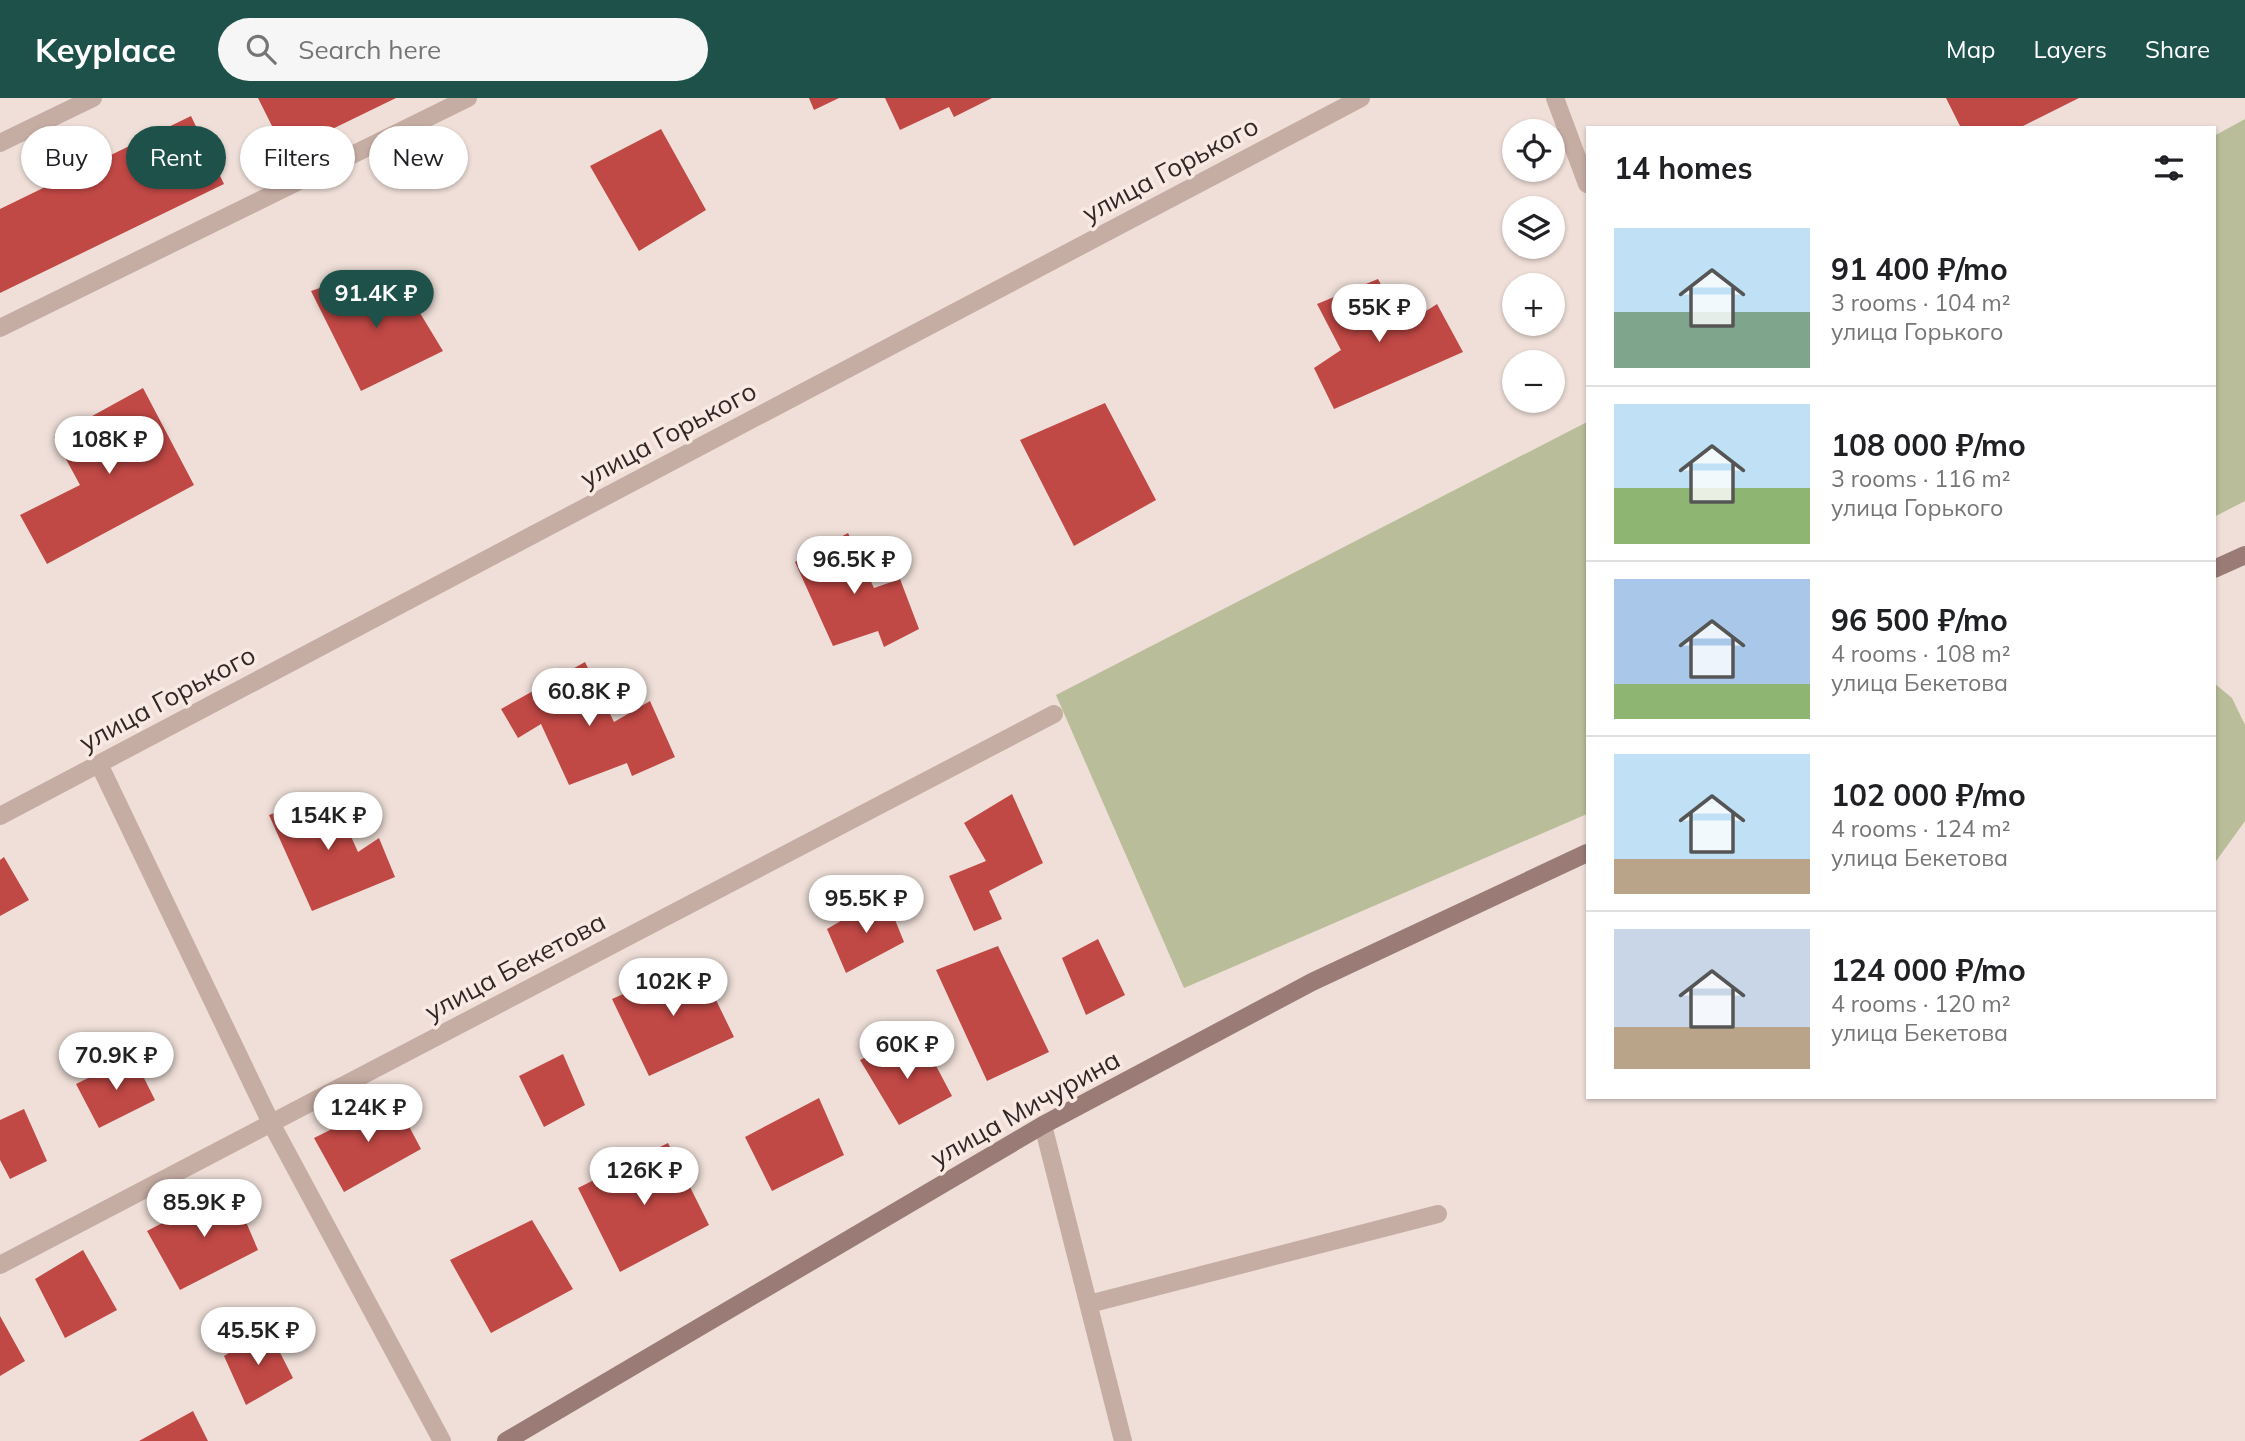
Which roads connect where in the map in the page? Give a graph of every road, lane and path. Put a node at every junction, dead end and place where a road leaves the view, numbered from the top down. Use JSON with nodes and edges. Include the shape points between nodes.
{"nodes":[{"id":1,"x":93,"y":98,"type":"edge"},
{"id":2,"x":468,"y":98,"type":"edge"},
{"id":3,"x":1361,"y":98,"type":"edge"},
{"id":4,"x":1555,"y":98,"type":"edge"},
{"id":5,"x":0,"y":144,"type":"edge"},
{"id":6,"x":1586,"y":181,"type":"edge"},
{"id":7,"x":0,"y":328,"type":"edge"},
{"id":8,"x":2245,"y":555,"type":"edge"},
{"id":9,"x":2216,"y":568,"type":"edge"},
{"id":10,"x":1054,"y":714,"type":"dead end"},
{"id":11,"x":99,"y":764,"type":"junction"},
{"id":12,"x":0,"y":816,"type":"edge"},
{"id":13,"x":1586,"y":853,"type":"edge"},
{"id":14,"x":271,"y":1124,"type":"junction"},
{"id":15,"x":1043,"y":1125,"type":"junction"},
{"id":16,"x":1438,"y":1214,"type":"dead end"},
{"id":17,"x":0,"y":1265,"type":"edge"},
{"id":18,"x":1089,"y":1304,"type":"junction"},
{"id":19,"x":442,"y":1441,"type":"edge"},
{"id":20,"x":506,"y":1441,"type":"edge"},
{"id":21,"x":1123,"y":1441,"type":"edge"}],
"edges":[{"from":1,"to":5,"type":"street"},
{"from":2,"to":7,"type":"street"},
{"from":3,"to":11,"type":"street","name":"улица Горького"},
{"from":4,"to":6,"type":"street"},
{"from":8,"to":9,"type":"street"},
{"from":10,"to":14,"type":"street","name":"улица Бекетова"},
{"from":11,"to":12,"type":"street","name":"улица Горького"},
{"from":11,"to":14,"type":"street"},
{"from":13,"to":15,"type":"street","name":"улица Мичурина","via":[[1312,982]]},
{"from":14,"to":17,"type":"street","name":"улица Бекетова"},
{"from":14,"to":19,"type":"street"},
{"from":15,"to":18,"type":"street"},
{"from":15,"to":20,"type":"street","name":"улица Мичурина"},
{"from":16,"to":18,"type":"street"},
{"from":18,"to":21,"type":"street"}]}
